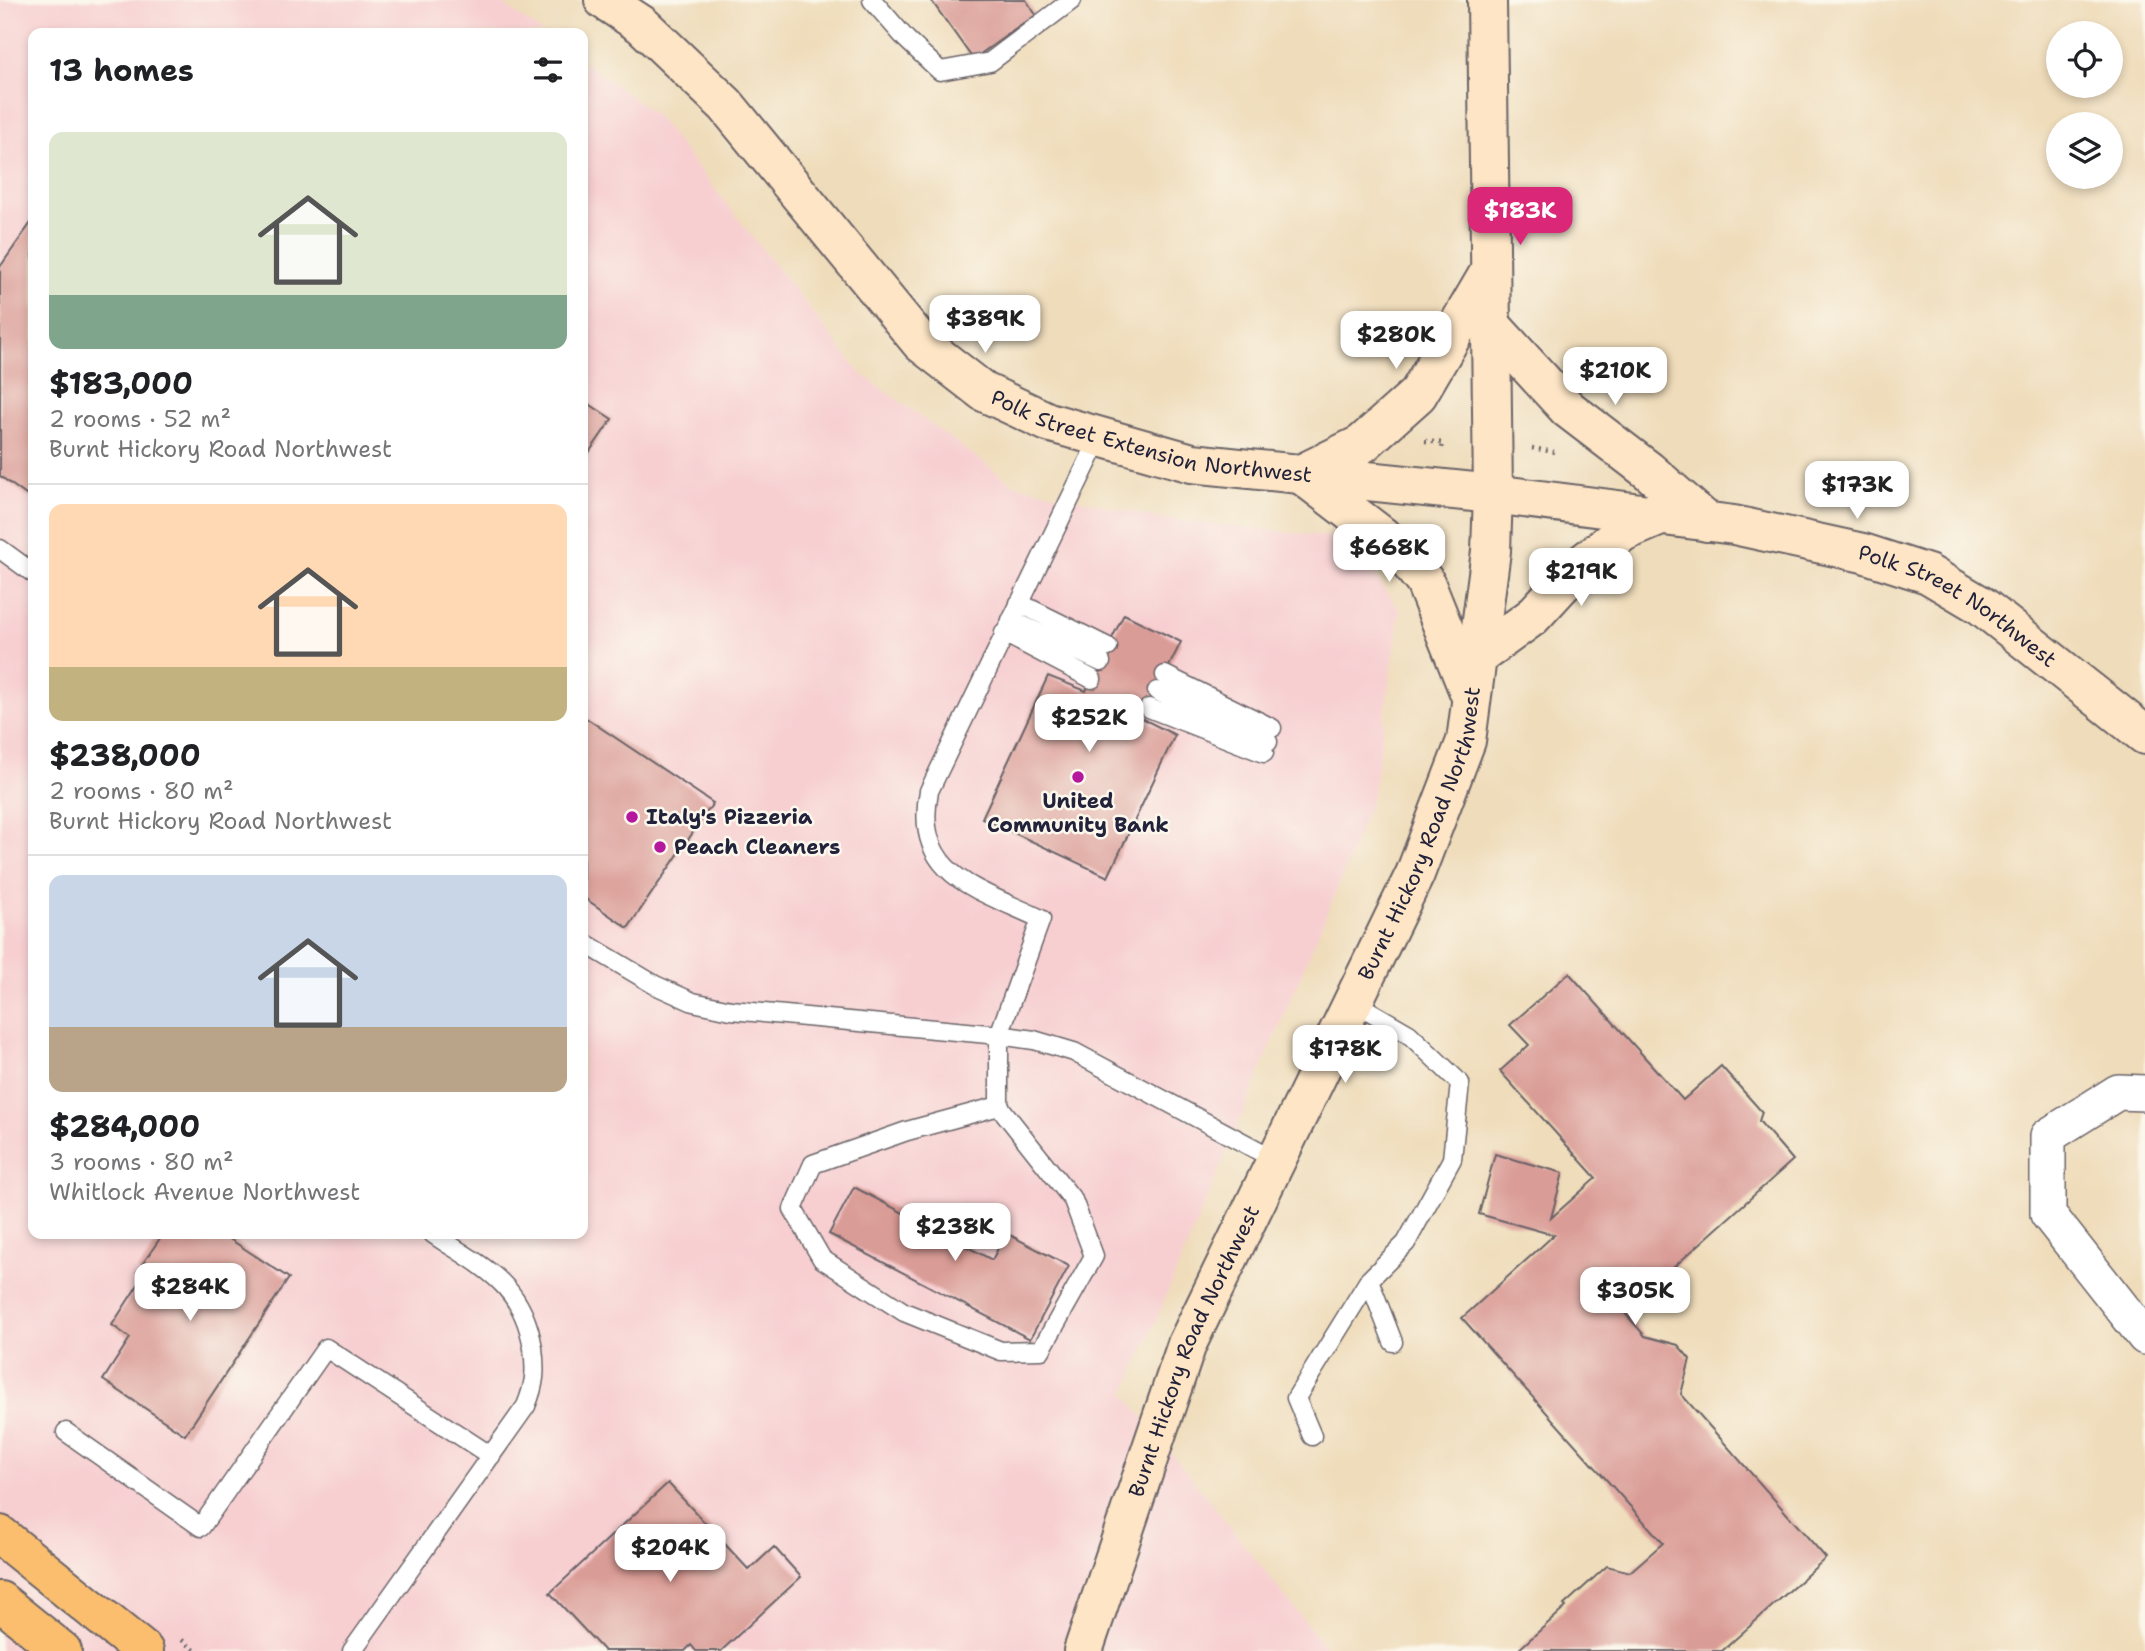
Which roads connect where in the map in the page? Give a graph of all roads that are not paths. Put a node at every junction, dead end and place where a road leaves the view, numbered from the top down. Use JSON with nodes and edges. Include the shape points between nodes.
{"nodes":[{"id":1,"x":604,"y":0,"type":"edge"},
{"id":2,"x":872,"y":0,"type":"edge"},
{"id":3,"x":1072,"y":0,"type":"edge"},
{"id":4,"x":1487,"y":0,"type":"edge"},
{"id":5,"x":1490,"y":271,"type":"junction"},
{"id":6,"x":1491,"y":325,"type":"junction"},
{"id":7,"x":1100,"y":437,"type":"junction"},
{"id":8,"x":1301,"y":474,"type":"junction"},
{"id":9,"x":1493,"y":495,"type":"junction"},
{"id":10,"x":1661,"y":516,"type":"junction"},
{"id":11,"x":1707,"y":522,"type":"junction"},
{"id":12,"x":0,"y":549,"type":"edge"},
{"id":13,"x":28,"y":569,"type":"edge"},
{"id":14,"x":1019,"y":603,"type":"junction"},
{"id":15,"x":1008,"y":627,"type":"junction"},
{"id":16,"x":1477,"y":657,"type":"junction"},
{"id":17,"x":1165,"y":674,"type":"dead end"},
{"id":18,"x":1092,"y":679,"type":"dead end"},
{"id":19,"x":1157,"y":691,"type":"dead end"},
{"id":20,"x":1472,"y":698,"type":"junction"},
{"id":21,"x":1149,"y":708,"type":"dead end"},
{"id":22,"x":2145,"y":735,"type":"edge"},
{"id":23,"x":1268,"y":741,"type":"junction"},
{"id":24,"x":588,"y":945,"type":"edge"},
{"id":25,"x":1352,"y":1001,"type":"junction"},
{"id":26,"x":999,"y":1035,"type":"junction"},
{"id":27,"x":2145,"y":1093,"type":"edge"},
{"id":28,"x":999,"y":1106,"type":"junction"},
{"id":29,"x":1276,"y":1160,"type":"junction"},
{"id":30,"x":440,"y":1239,"type":"edge"},
{"id":31,"x":1369,"y":1280,"type":"junction"},
{"id":32,"x":2145,"y":1337,"type":"edge"},
{"id":33,"x":1393,"y":1342,"type":"dead end"},
{"id":34,"x":66,"y":1432,"type":"dead end"},
{"id":35,"x":1312,"y":1436,"type":"dead end"},
{"id":36,"x":491,"y":1456,"type":"junction"},
{"id":37,"x":0,"y":1535,"type":"edge"},
{"id":38,"x":0,"y":1601,"type":"edge"},
{"id":39,"x":359,"y":1649,"type":"edge"},
{"id":40,"x":62,"y":1651,"type":"edge"},
{"id":41,"x":144,"y":1651,"type":"edge"},
{"id":42,"x":1083,"y":1651,"type":"edge"}],
"edges":[{"from":1,"to":7,"type":"street","name":"Polk Street Extension Northwest","via":[[642,25],[726,105],[922,343],[984,392],[1048,422]]},
{"from":2,"to":3,"type":"lane","via":[[940,71],[990,62]]},
{"from":4,"to":5,"type":"street","name":"Burnt Hickory Road Northwest"},
{"from":5,"to":6,"type":"street","name":"Burnt Hickory Road Northwest"},
{"from":5,"to":8,"type":"street","via":[[1418,394],[1362,444]]},
{"from":6,"to":9,"type":"street","name":"Burnt Hickory Road Northwest"},
{"from":6,"to":11,"type":"street","via":[[1568,408]]},
{"from":7,"to":8,"type":"street","name":"Polk Street Extension Northwest","via":[[1192,463]]},
{"from":7,"to":14,"type":"lane"},
{"from":8,"to":9,"type":"street","name":"Polk Street Extension Northwest"},
{"from":8,"to":20,"type":"street","via":[[1400,551],[1419,574]]},
{"from":9,"to":10,"type":"street","name":"Polk Street Northwest"},
{"from":9,"to":16,"type":"street","name":"Burnt Hickory Road Northwest","via":[[1491,551]]},
{"from":10,"to":11,"type":"street","name":"Polk Street Northwest"},
{"from":10,"to":16,"type":"street","via":[[1623,532],[1577,568],[1532,617]]},
{"from":11,"to":22,"type":"street","name":"Polk Street Northwest","via":[[1863,553],[1928,574],[1982,606]]},
{"from":12,"to":13,"type":"lane"},
{"from":14,"to":15,"type":"lane"},
{"from":14,"to":15,"type":"lane","via":[[1104,654]]},
{"from":15,"to":18,"type":"lane"},
{"from":15,"to":26,"type":"lane","via":[[929,791],[925,812],[928,837],[940,863],[958,879],[1041,919]]},
{"from":16,"to":20,"type":"street","name":"Burnt Hickory Road Northwest"},
{"from":17,"to":23,"type":"lane"},
{"from":19,"to":23,"type":"lane"},
{"from":20,"to":25,"type":"street","name":"Burnt Hickory Road Northwest","via":[[1466,741],[1415,874]]},
{"from":21,"to":23,"type":"lane"},
{"from":24,"to":26,"type":"lane","via":[[692,1002],[731,1010]]},
{"from":25,"to":29,"type":"street","name":"Burnt Hickory Road Northwest"},
{"from":25,"to":31,"type":"lane","via":[[1409,1034],[1460,1083],[1452,1159],[1406,1243]]},
{"from":26,"to":28,"type":"lane"},
{"from":26,"to":29,"type":"lane","via":[[1074,1052]]},
{"from":27,"to":32,"type":"street","via":[[2118,1092],[2048,1136],[2048,1214]]},
{"from":28,"to":28,"type":"lane","via":[[1073,1200],[1094,1256],[1041,1349],[1001,1351],[904,1311],[822,1259],[793,1209],[813,1164],[907,1131]]},
{"from":29,"to":42,"type":"street","name":"Burnt Hickory Road Northwest","via":[[1187,1344]]},
{"from":30,"to":36,"type":"lane","via":[[509,1289],[530,1332],[536,1384]]},
{"from":31,"to":33,"type":"lane"},
{"from":31,"to":35,"type":"lane","via":[[1296,1398]]},
{"from":34,"to":36,"type":"lane","via":[[201,1527],[326,1348]]},
{"from":36,"to":39,"type":"lane"},
{"from":37,"to":41,"type":"highway"},
{"from":38,"to":40,"type":"highway"}]}
